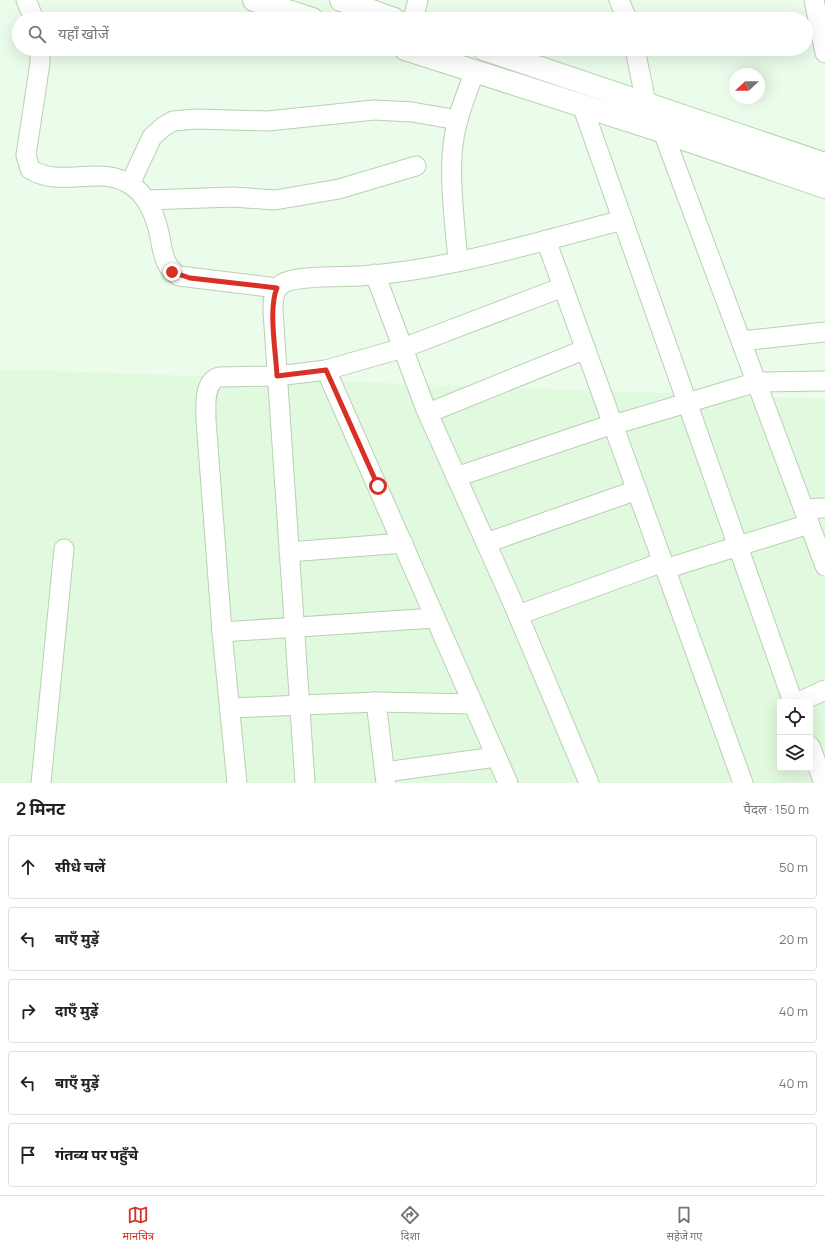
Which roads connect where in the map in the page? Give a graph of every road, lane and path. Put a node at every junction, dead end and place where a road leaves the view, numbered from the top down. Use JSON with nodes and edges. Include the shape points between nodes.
{"nodes":[{"id":1,"x":26,"y":0,"type":"edge"},
{"id":2,"x":254,"y":0,"type":"edge"},
{"id":3,"x":341,"y":0,"type":"edge"},
{"id":4,"x":418,"y":0,"type":"edge"},
{"id":5,"x":618,"y":0,"type":"edge"},
{"id":6,"x":814,"y":0,"type":"edge"},
{"id":7,"x":31,"y":12,"type":"edge"},
{"id":8,"x":291,"y":12,"type":"edge"},
{"id":9,"x":374,"y":12,"type":"edge"},
{"id":10,"x":415,"y":12,"type":"edge"},
{"id":11,"x":624,"y":12,"type":"edge"},
{"id":12,"x":821,"y":19,"type":"edge"},
{"id":13,"x":825,"y":53,"type":"edge"},
{"id":14,"x":40,"y":56,"type":"edge"},
{"id":15,"x":427,"y":56,"type":"edge"},
{"id":16,"x":505,"y":56,"type":"edge"},
{"id":17,"x":636,"y":56,"type":"edge"},
{"id":18,"x":475,"y":71,"type":"junction"},
{"id":19,"x":646,"y":103,"type":"junction"},
{"id":20,"x":582,"y":105,"type":"junction"},
{"id":21,"x":669,"y":111,"type":"junction"},
{"id":22,"x":458,"y":120,"type":"junction"},
{"id":23,"x":663,"y":131,"type":"junction"},
{"id":24,"x":825,"y":164,"type":"edge"},
{"id":25,"x":416,"y":166,"type":"dead end"},
{"id":26,"x":130,"y":184,"type":"junction"},
{"id":27,"x":825,"y":187,"type":"edge"},
{"id":28,"x":146,"y":200,"type":"junction"},
{"id":29,"x":623,"y":220,"type":"junction"},
{"id":30,"x":546,"y":240,"type":"junction"},
{"id":31,"x":458,"y":261,"type":"junction"},
{"id":32,"x":375,"y":274,"type":"junction"},
{"id":33,"x":564,"y":287,"type":"junction"},
{"id":34,"x":277,"y":288,"type":"junction"},
{"id":35,"x":825,"y":332,"type":"edge"},
{"id":36,"x":741,"y":341,"type":"junction"},
{"id":37,"x":403,"y":348,"type":"junction"},
{"id":38,"x":586,"y":349,"type":"junction"},
{"id":39,"x":326,"y":370,"type":"junction"},
{"id":40,"x":277,"y":376,"type":"junction"},
{"id":41,"x":825,"y":381,"type":"edge"},
{"id":42,"x":757,"y":382,"type":"junction"},
{"id":43,"x":688,"y":402,"type":"junction"},
{"id":44,"x":428,"y":413,"type":"junction"},
{"id":45,"x":613,"y":425,"type":"junction"},
{"id":46,"x":456,"y":477,"type":"junction"},
{"id":47,"x":637,"y":490,"type":"junction"},
{"id":48,"x":825,"y":508,"type":"edge"},
{"id":49,"x":807,"y":516,"type":"junction"},
{"id":50,"x":403,"y":543,"type":"junction"},
{"id":51,"x":486,"y":543,"type":"junction"},
{"id":52,"x":738,"y":546,"type":"junction"},
{"id":53,"x":64,"y":549,"type":"dead end"},
{"id":54,"x":289,"y":552,"type":"junction"},
{"id":55,"x":664,"y":565,"type":"junction"},
{"id":56,"x":825,"y":566,"type":"edge"},
{"id":57,"x":518,"y":615,"type":"junction"},
{"id":58,"x":436,"y":618,"type":"junction"},
{"id":59,"x":294,"y":627,"type":"junction"},
{"id":60,"x":222,"y":632,"type":"junction"},
{"id":61,"x":825,"y":690,"type":"edge"},
{"id":62,"x":792,"y":699,"type":"edge"},
{"id":63,"x":806,"y":699,"type":"edge"},
{"id":64,"x":376,"y":702,"type":"junction"},
{"id":65,"x":473,"y":704,"type":"junction"},
{"id":66,"x":300,"y":706,"type":"junction"},
{"id":67,"x":229,"y":708,"type":"junction"},
{"id":68,"x":813,"y":754,"type":"edge"},
{"id":69,"x":496,"y":757,"type":"junction"},
{"id":70,"x":386,"y":778,"type":"edge"},
{"id":71,"x":41,"y":783,"type":"edge"},
{"id":72,"x":237,"y":783,"type":"edge"},
{"id":73,"x":305,"y":783,"type":"edge"},
{"id":74,"x":508,"y":783,"type":"edge"},
{"id":75,"x":589,"y":783,"type":"edge"},
{"id":76,"x":743,"y":783,"type":"edge"},
{"id":77,"x":824,"y":783,"type":"edge"}],
"edges":[{"from":1,"to":7,"type":"street"},
{"from":2,"to":8,"type":"main road"},
{"from":3,"to":9,"type":"main road"},
{"from":4,"to":10,"type":"street"},
{"from":5,"to":11,"type":"street"},
{"from":6,"to":12,"type":"street"},
{"from":12,"to":13,"type":"street"},
{"from":14,"to":26,"type":"street","via":[[26,155],[30,169],[44,176],[98,174]]},
{"from":15,"to":18,"type":"main road"},
{"from":16,"to":19,"type":"main road"},
{"from":17,"to":19,"type":"street"},
{"from":18,"to":20,"type":"main road"},
{"from":18,"to":22,"type":"street"},
{"from":19,"to":21,"type":"main road"},
{"from":20,"to":23,"type":"main road"},
{"from":20,"to":29,"type":"street"},
{"from":21,"to":23,"type":"main road"},
{"from":21,"to":24,"type":"main road"},
{"from":22,"to":26,"type":"street","via":[[412,112],[374,110],[268,121],[173,121],[152,137]]},
{"from":22,"to":31,"type":"street","via":[[454,139],[453,176]]},
{"from":23,"to":27,"type":"main road"},
{"from":23,"to":36,"type":"street"},
{"from":25,"to":28,"type":"street","via":[[339,188],[275,200]]},
{"from":26,"to":28,"type":"street"},
{"from":28,"to":34,"type":"street","via":[[158,225],[164,256],[172,272],[190,278]]},
{"from":29,"to":30,"type":"street"},
{"from":29,"to":43,"type":"street"},
{"from":30,"to":31,"type":"street"},
{"from":30,"to":33,"type":"street"},
{"from":31,"to":32,"type":"street"},
{"from":32,"to":34,"type":"street","via":[[297,280],[283,283]]},
{"from":32,"to":37,"type":"street"},
{"from":33,"to":37,"type":"street"},
{"from":33,"to":38,"type":"street"},
{"from":34,"to":40,"type":"street","via":[[273,311]]},
{"from":35,"to":36,"type":"street"},
{"from":36,"to":42,"type":"street"},
{"from":37,"to":39,"type":"street"},
{"from":37,"to":44,"type":"street"},
{"from":38,"to":44,"type":"street"},
{"from":38,"to":45,"type":"street"},
{"from":39,"to":40,"type":"street"},
{"from":39,"to":50,"type":"street"},
{"from":40,"to":54,"type":"street"},
{"from":40,"to":60,"type":"street","via":[[219,377],[209,385],[206,420]]},
{"from":41,"to":42,"type":"street"},
{"from":42,"to":43,"type":"street"},
{"from":42,"to":49,"type":"street"},
{"from":43,"to":45,"type":"street"},
{"from":43,"to":52,"type":"street"},
{"from":44,"to":46,"type":"street"},
{"from":45,"to":46,"type":"street"},
{"from":45,"to":47,"type":"street"},
{"from":46,"to":51,"type":"street"},
{"from":47,"to":51,"type":"street"},
{"from":47,"to":55,"type":"street"},
{"from":48,"to":49,"type":"street"},
{"from":49,"to":52,"type":"street"},
{"from":49,"to":56,"type":"street"},
{"from":50,"to":54,"type":"street"},
{"from":50,"to":58,"type":"street"},
{"from":51,"to":57,"type":"street"},
{"from":52,"to":55,"type":"street"},
{"from":52,"to":62,"type":"street"},
{"from":53,"to":71,"type":"street"},
{"from":54,"to":59,"type":"street"},
{"from":55,"to":57,"type":"street"},
{"from":55,"to":76,"type":"street"},
{"from":57,"to":75,"type":"street"},
{"from":58,"to":59,"type":"street"},
{"from":58,"to":65,"type":"street"},
{"from":59,"to":60,"type":"street"},
{"from":59,"to":66,"type":"street"},
{"from":60,"to":67,"type":"street"},
{"from":61,"to":63,"type":"street"},
{"from":64,"to":65,"type":"street"},
{"from":64,"to":66,"type":"street"},
{"from":64,"to":70,"type":"street"},
{"from":65,"to":69,"type":"street"},
{"from":66,"to":67,"type":"street"},
{"from":66,"to":73,"type":"street"},
{"from":67,"to":72,"type":"street"},
{"from":68,"to":77,"type":"street"},
{"from":69,"to":70,"type":"street"},
{"from":69,"to":74,"type":"street"}]}
